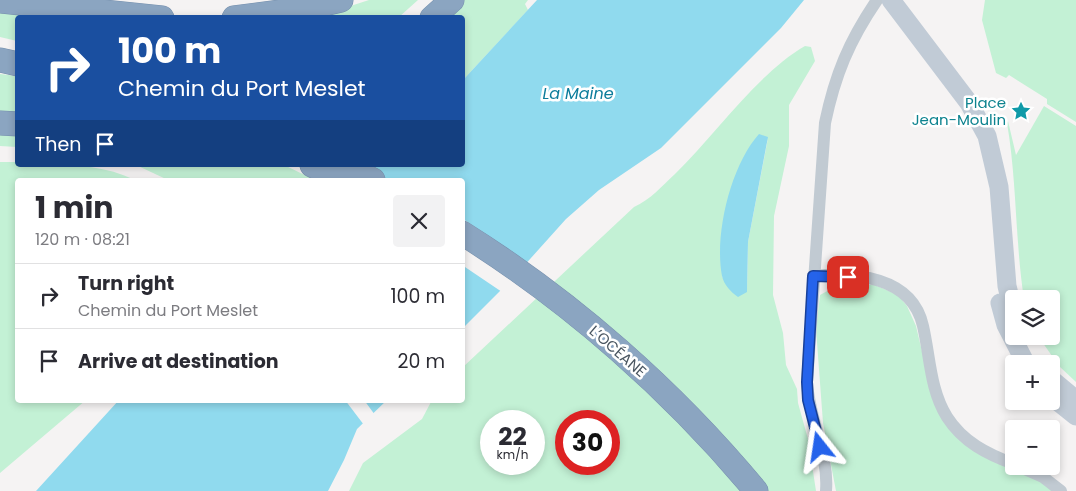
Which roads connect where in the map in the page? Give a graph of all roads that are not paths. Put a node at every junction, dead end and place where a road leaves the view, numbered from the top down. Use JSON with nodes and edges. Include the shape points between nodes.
{"nodes":[{"id":1,"x":300,"y":0,"type":"edge"},
{"id":2,"x":341,"y":0,"type":"edge"},
{"id":3,"x":433,"y":0,"type":"edge"},
{"id":4,"x":452,"y":0,"type":"edge"},
{"id":5,"x":877,"y":0,"type":"edge"},
{"id":6,"x":891,"y":0,"type":"edge"},
{"id":7,"x":0,"y":1,"type":"edge"},
{"id":8,"x":276,"y":12,"type":"junction"},
{"id":9,"x":133,"y":15,"type":"edge"},
{"id":10,"x":255,"y":15,"type":"edge"},
{"id":11,"x":416,"y":15,"type":"edge"},
{"id":12,"x":435,"y":15,"type":"edge"},
{"id":13,"x":0,"y":46,"type":"edge"},
{"id":14,"x":15,"y":48,"type":"edge"},
{"id":15,"x":0,"y":60,"type":"edge"},
{"id":16,"x":15,"y":63,"type":"edge"},
{"id":17,"x":977,"y":118,"type":"junction"},
{"id":18,"x":0,"y":123,"type":"edge"},
{"id":19,"x":15,"y":124,"type":"edge"},
{"id":20,"x":316,"y":167,"type":"edge"},
{"id":21,"x":348,"y":167,"type":"edge"},
{"id":22,"x":338,"y":178,"type":"edge"},
{"id":23,"x":369,"y":178,"type":"edge"},
{"id":24,"x":465,"y":235,"type":"edge"},
{"id":25,"x":465,"y":252,"type":"edge"},
{"id":26,"x":813,"y":276,"type":"junction"},
{"id":27,"x":1008,"y":290,"type":"edge"},
{"id":28,"x":1021,"y":355,"type":"edge"},
{"id":29,"x":1060,"y":386,"type":"edge"},
{"id":30,"x":1076,"y":400,"type":"edge"},
{"id":31,"x":1060,"y":403,"type":"edge"},
{"id":32,"x":1076,"y":416,"type":"edge"},
{"id":33,"x":1005,"y":460,"type":"edge"},
{"id":34,"x":1039,"y":475,"type":"edge"},
{"id":35,"x":736,"y":491,"type":"edge"},
{"id":36,"x":756,"y":491,"type":"edge"},
{"id":37,"x":826,"y":491,"type":"edge"},
{"id":38,"x":1061,"y":491,"type":"edge"}],
"edges":[{"from":1,"to":8,"type":"highway"},
{"from":2,"to":8,"type":"highway"},
{"from":3,"to":11,"type":"highway"},
{"from":4,"to":12,"type":"highway"},
{"from":5,"to":26,"type":"street","via":[[856,34],[834,82],[825,123]]},
{"from":6,"to":17,"type":"main road"},
{"from":7,"to":9,"type":"highway"},
{"from":8,"to":10,"type":"highway"},
{"from":13,"to":14,"type":"highway"},
{"from":15,"to":16,"type":"highway"},
{"from":17,"to":27,"type":"main road","via":[[992,151],[999,187]]},
{"from":17,"to":28,"type":"main road","via":[[984,152],[998,299],[1006,325]]},
{"from":18,"to":19,"type":"highway"},
{"from":20,"to":22,"type":"highway"},
{"from":21,"to":23,"type":"highway"},
{"from":24,"to":36,"type":"highway","name":"L’OCÉANE","via":[[543,289],[617,349],[694,423]]},
{"from":25,"to":35,"type":"highway","name":"L’OCÉANE","via":[[520,290],[619,372],[668,418]]},
{"from":26,"to":33,"type":"street","via":[[877,279],[906,295],[920,317],[934,385],[947,416],[970,442]]},
{"from":26,"to":37,"type":"street","via":[[808,400],[825,463]]},
{"from":29,"to":30,"type":"main road"},
{"from":31,"to":32,"type":"main road"},
{"from":34,"to":38,"type":"street"}]}
